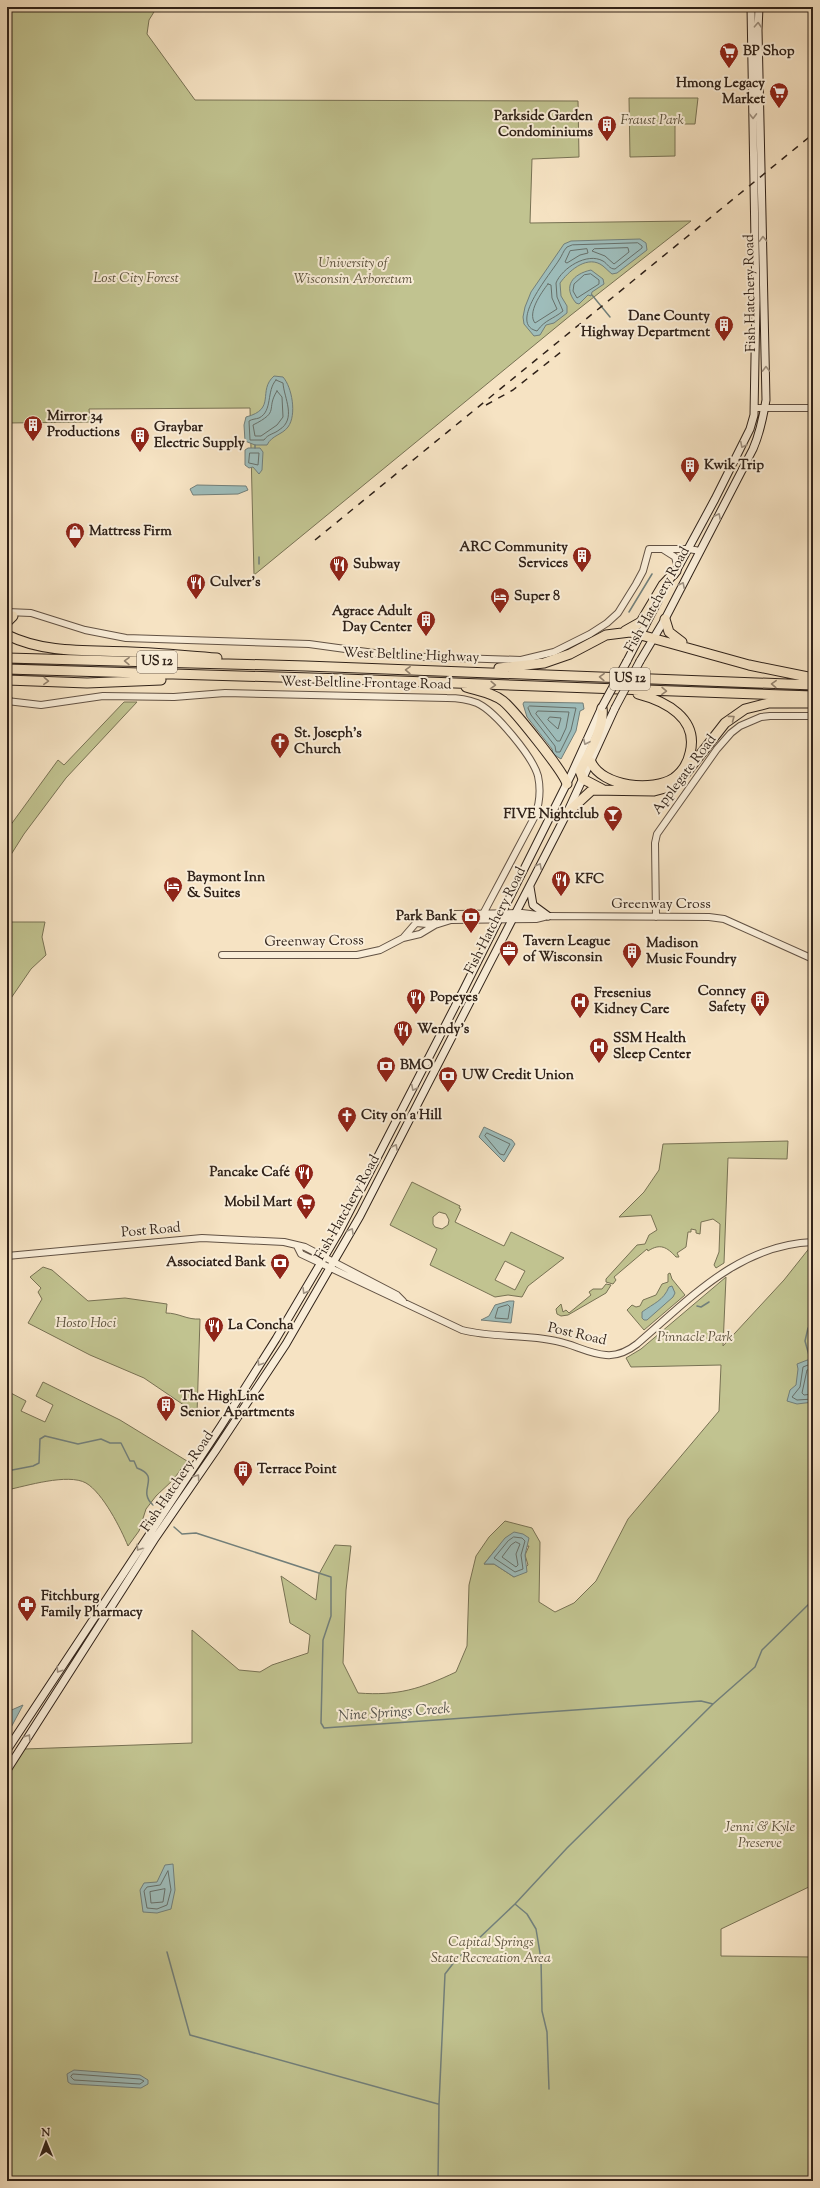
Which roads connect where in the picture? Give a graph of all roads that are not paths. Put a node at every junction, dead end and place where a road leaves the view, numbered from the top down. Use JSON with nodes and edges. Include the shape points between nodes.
{"nodes":[{"id":1,"x":751,"y":7,"type":"edge"},
{"id":2,"x":760,"y":7,"type":"edge"},
{"id":3,"x":755,"y":408,"type":"junction"},
{"id":4,"x":765,"y":408,"type":"junction"},
{"id":5,"x":813,"y":408,"type":"edge"},
{"id":6,"x":661,"y":549,"type":"junction"},
{"id":7,"x":690,"y":549,"type":"junction"},
{"id":8,"x":700,"y":551,"type":"junction"},
{"id":9,"x":677,"y":570,"type":"junction"},
{"id":10,"x":9,"y":617,"type":"edge"},
{"id":11,"x":665,"y":619,"type":"junction"},
{"id":12,"x":7,"y":631,"type":"edge"},
{"id":13,"x":620,"y":632,"type":"junction"},
{"id":14,"x":641,"y":634,"type":"junction"},
{"id":15,"x":7,"y":635,"type":"edge"},
{"id":16,"x":654,"y":638,"type":"junction"},
{"id":17,"x":17,"y":640,"type":"junction"},
{"id":18,"x":720,"y":657,"type":"junction"},
{"id":19,"x":7,"y":658,"type":"edge"},
{"id":20,"x":306,"y":666,"type":"junction"},
{"id":21,"x":7,"y":670,"type":"edge"},
{"id":22,"x":447,"y":671,"type":"junction"},
{"id":23,"x":251,"y":677,"type":"junction"},
{"id":24,"x":813,"y":678,"type":"edge"},
{"id":25,"x":7,"y":680,"type":"edge"},
{"id":26,"x":454,"y":683,"type":"junction"},
{"id":27,"x":813,"y":685,"type":"edge"},
{"id":28,"x":625,"y":690,"type":"junction"},
{"id":29,"x":813,"y":696,"type":"edge"},
{"id":30,"x":8,"y":701,"type":"edge"},
{"id":31,"x":813,"y":702,"type":"edge"},
{"id":32,"x":602,"y":707,"type":"junction"},
{"id":33,"x":813,"y":716,"type":"edge"},
{"id":34,"x":591,"y":762,"type":"junction"},
{"id":35,"x":583,"y":779,"type":"junction"},
{"id":36,"x":567,"y":784,"type":"junction"},
{"id":37,"x":602,"y":789,"type":"junction"},
{"id":38,"x":567,"y":813,"type":"junction"},
{"id":39,"x":532,"y":881,"type":"junction"},
{"id":40,"x":483,"y":914,"type":"junction"},
{"id":41,"x":500,"y":916,"type":"junction"},
{"id":42,"x":513,"y":916,"type":"junction"},
{"id":43,"x":548,"y":916,"type":"junction"},
{"id":44,"x":656,"y":917,"type":"junction"},
{"id":45,"x":423,"y":924,"type":"junction"},
{"id":46,"x":413,"y":928,"type":"junction"},
{"id":47,"x":425,"y":931,"type":"junction"},
{"id":48,"x":419,"y":935,"type":"junction"},
{"id":49,"x":403,"y":938,"type":"junction"},
{"id":50,"x":222,"y":956,"type":"dead end"},
{"id":51,"x":813,"y":958,"type":"edge"},
{"id":52,"x":461,"y":996,"type":"junction"},
{"id":53,"x":464,"y":1013,"type":"junction"},
{"id":54,"x":452,"y":1014,"type":"junction"},
{"id":55,"x":455,"y":1030,"type":"junction"},
{"id":56,"x":374,"y":1166,"type":"junction"},
{"id":57,"x":378,"y":1182,"type":"junction"},
{"id":58,"x":813,"y":1242,"type":"edge"},
{"id":59,"x":297,"y":1246,"type":"junction"},
{"id":60,"x":7,"y":1256,"type":"edge"},
{"id":61,"x":325,"y":1257,"type":"junction"},
{"id":62,"x":334,"y":1261,"type":"junction"},
{"id":63,"x":321,"y":1264,"type":"junction"},
{"id":64,"x":330,"y":1268,"type":"junction"},
{"id":65,"x":404,"y":1302,"type":"junction"},
{"id":66,"x":276,"y":1339,"type":"junction"},
{"id":67,"x":273,"y":1364,"type":"junction"},
{"id":68,"x":7,"y":1750,"type":"edge"},
{"id":69,"x":7,"y":1770,"type":"edge"}],
"edges":[{"from":1,"to":3,"type":"main road","name":"Fish Hatchery Road","one_way":true,"via":[[756,300]]},
{"from":4,"to":2,"type":"main road","name":"Fish Hatchery Road","one_way":true,"via":[[758,30]]},
{"from":3,"to":4,"type":"street"},
{"from":3,"to":7,"type":"main road","name":"Fish Hatchery Road","one_way":true,"via":[[750,429]]},
{"from":4,"to":5,"type":"street"},
{"from":8,"to":4,"type":"main road","name":"Fish Hatchery Road","one_way":true,"via":[[753,449]]},
{"from":6,"to":7,"type":"street"},
{"from":6,"to":9,"type":"street","via":[[675,557]]},
{"from":6,"to":10,"type":"street","name":"West Beltline Frontage Road","via":[[649,549],[643,571],[636,584],[618,613],[604,626],[548,654],[530,659],[396,656],[310,644],[126,638],[84,630],[47,618]]},
{"from":7,"to":8,"type":"street"},
{"from":7,"to":9,"type":"main road","name":"Fish Hatchery Road"},
{"from":11,"to":8,"type":"main road","name":"Fish Hatchery Road","one_way":true},
{"from":9,"to":13,"type":"highway","via":[[663,584],[641,622]]},
{"from":9,"to":14,"type":"main road","name":"Fish Hatchery Road"},
{"from":11,"to":16,"type":"main road","name":"Fish Hatchery Road"},
{"from":11,"to":18,"type":"highway","via":[[669,632],[676,639]]},
{"from":12,"to":17,"type":"highway"},
{"from":13,"to":14,"type":"highway"},
{"from":13,"to":22,"type":"highway","via":[[606,635],[570,654],[540,664]]},
{"from":14,"to":16,"type":"highway"},
{"from":14,"to":32,"type":"main road","name":"Fish Hatchery Road","bridge":true},
{"from":15,"to":17,"type":"highway"},
{"from":16,"to":18,"type":"highway"},
{"from":16,"to":34,"type":"main road","name":"Fish Hatchery Road","bridge":true,"via":[[615,708]]},
{"from":17,"to":20,"type":"highway","via":[[52,649],[154,653]]},
{"from":18,"to":24,"type":"highway","via":[[768,670]]},
{"from":20,"to":19,"type":"highway","name":"West Beltline Highway","number":"US 12","one_way":true},
{"from":22,"to":20,"type":"highway","name":"West Beltline Highway","number":"US 12","one_way":true},
{"from":21,"to":23,"type":"highway","name":"West Beltline Highway","number":"US 12"},
{"from":27,"to":22,"type":"highway","name":"West Beltline Highway","number":"US 12","one_way":true},
{"from":25,"to":23,"type":"highway","one_way":true,"via":[[87,683]]},
{"from":23,"to":26,"type":"highway","name":"West Beltline Highway","number":"US 12"},
{"from":26,"to":28,"type":"highway","name":"West Beltline Highway","number":"US 12","one_way":true},
{"from":26,"to":36,"type":"highway","via":[[490,694],[503,701],[556,766]]},
{"from":28,"to":29,"type":"highway","name":"West Beltline Highway","number":"US 12","one_way":true},
{"from":28,"to":34,"type":"highway","via":[[662,702],[682,717],[692,740],[688,761],[673,778],[648,784],[623,784],[610,780],[595,770]]},
{"from":30,"to":40,"type":"street","name":"West Beltline Frontage Road","via":[[41,705],[103,696],[174,698],[232,693],[460,698],[477,703],[497,718],[526,754],[540,787],[535,816]]},
{"from":37,"to":31,"type":"highway","one_way":true,"via":[[654,791],[669,787],[686,773],[725,723],[746,709],[769,703]]},
{"from":32,"to":35,"type":"highway","via":[[603,715],[580,771]]},
{"from":32,"to":36,"type":"main road","name":"Fish Hatchery Road","one_way":true},
{"from":33,"to":44,"type":"street","name":"Applegate Road","via":[[760,717],[740,726],[717,749],[657,834]]},
{"from":34,"to":35,"type":"main road","name":"Fish Hatchery Road"},
{"from":35,"to":37,"type":"highway"},
{"from":35,"to":38,"type":"main road","name":"Fish Hatchery Road"},
{"from":36,"to":41,"type":"main road","name":"Fish Hatchery Road"},
{"from":37,"to":38,"type":"highway","via":[[592,790]]},
{"from":39,"to":38,"type":"main road","name":"Fish Hatchery Road","one_way":true},
{"from":39,"to":42,"type":"main road","name":"Fish Hatchery Road"},
{"from":39,"to":43,"type":"main road","via":[[530,894],[533,905]]},
{"from":40,"to":41,"type":"street","name":"Greenway Cross"},
{"from":40,"to":45,"type":"street","name":"Greenway Cross","via":[[449,915]]},
{"from":41,"to":42,"type":"street","name":"Greenway Cross"},
{"from":41,"to":47,"type":"street","name":"Greenway Cross","via":[[451,920]]},
{"from":41,"to":52,"type":"main road","name":"Fish Hatchery Road"},
{"from":42,"to":43,"type":"street","name":"Greenway Cross","via":[[536,913]]},
{"from":42,"to":53,"type":"main road","name":"Fish Hatchery Road"},
{"from":43,"to":44,"type":"street","name":"Greenway Cross"},
{"from":44,"to":51,"type":"street","name":"Greenway Cross","via":[[724,919]]},
{"from":45,"to":46,"type":"street","name":"Greenway Cross","via":[[418,923]]},
{"from":45,"to":47,"type":"street"},
{"from":46,"to":48,"type":"street"},
{"from":46,"to":49,"type":"street","name":"Greenway Cross"},
{"from":47,"to":48,"type":"street","name":"Greenway Cross"},
{"from":48,"to":49,"type":"street","name":"Greenway Cross"},
{"from":49,"to":50,"type":"street","name":"Greenway Cross","via":[[380,950],[357,955]]},
{"from":52,"to":53,"type":"main road","via":[[460,1010]]},
{"from":52,"to":54,"type":"main road","name":"Fish Hatchery Road"},
{"from":53,"to":55,"type":"main road","name":"Fish Hatchery Road"},
{"from":54,"to":55,"type":"main road","via":[[456,1017]]},
{"from":54,"to":56,"type":"main road","name":"Fish Hatchery Road","one_way":true},
{"from":57,"to":55,"type":"main road","name":"Fish Hatchery Road","one_way":true},
{"from":56,"to":57,"type":"main road"},
{"from":56,"to":61,"type":"main road","name":"Fish Hatchery Road"},
{"from":62,"to":57,"type":"main road","name":"Fish Hatchery Road","one_way":true},
{"from":58,"to":65,"type":"street","name":"Post Road","via":[[774,1249],[746,1259],[726,1270],[637,1344],[615,1354],[600,1355],[556,1341],[472,1333],[450,1326]]},
{"from":59,"to":60,"type":"street","name":"Post Road","via":[[281,1242],[205,1238]]},
{"from":59,"to":61,"type":"street","name":"Post Road"},
{"from":59,"to":63,"type":"street","name":"Post Road","via":[[301,1254]]},
{"from":61,"to":62,"type":"street","name":"Post Road"},
{"from":61,"to":63,"type":"main road","name":"Fish Hatchery Road"},
{"from":62,"to":64,"type":"main road","name":"Fish Hatchery Road"},
{"from":62,"to":65,"type":"street","name":"Post Road","via":[[397,1295]]},
{"from":63,"to":64,"type":"street","name":"Post Road"},
{"from":63,"to":66,"type":"main road","name":"Fish Hatchery Road","one_way":true},
{"from":64,"to":65,"type":"street","name":"Post Road"},
{"from":64,"to":67,"type":"main road","name":"Fish Hatchery Road"},
{"from":66,"to":67,"type":"main road","via":[[278,1346]]},
{"from":66,"to":68,"type":"main road","name":"Fish Hatchery Road","one_way":true},
{"from":69,"to":67,"type":"main road","name":"Fish Hatchery Road","one_way":true,"via":[[154,1540]]}]}
